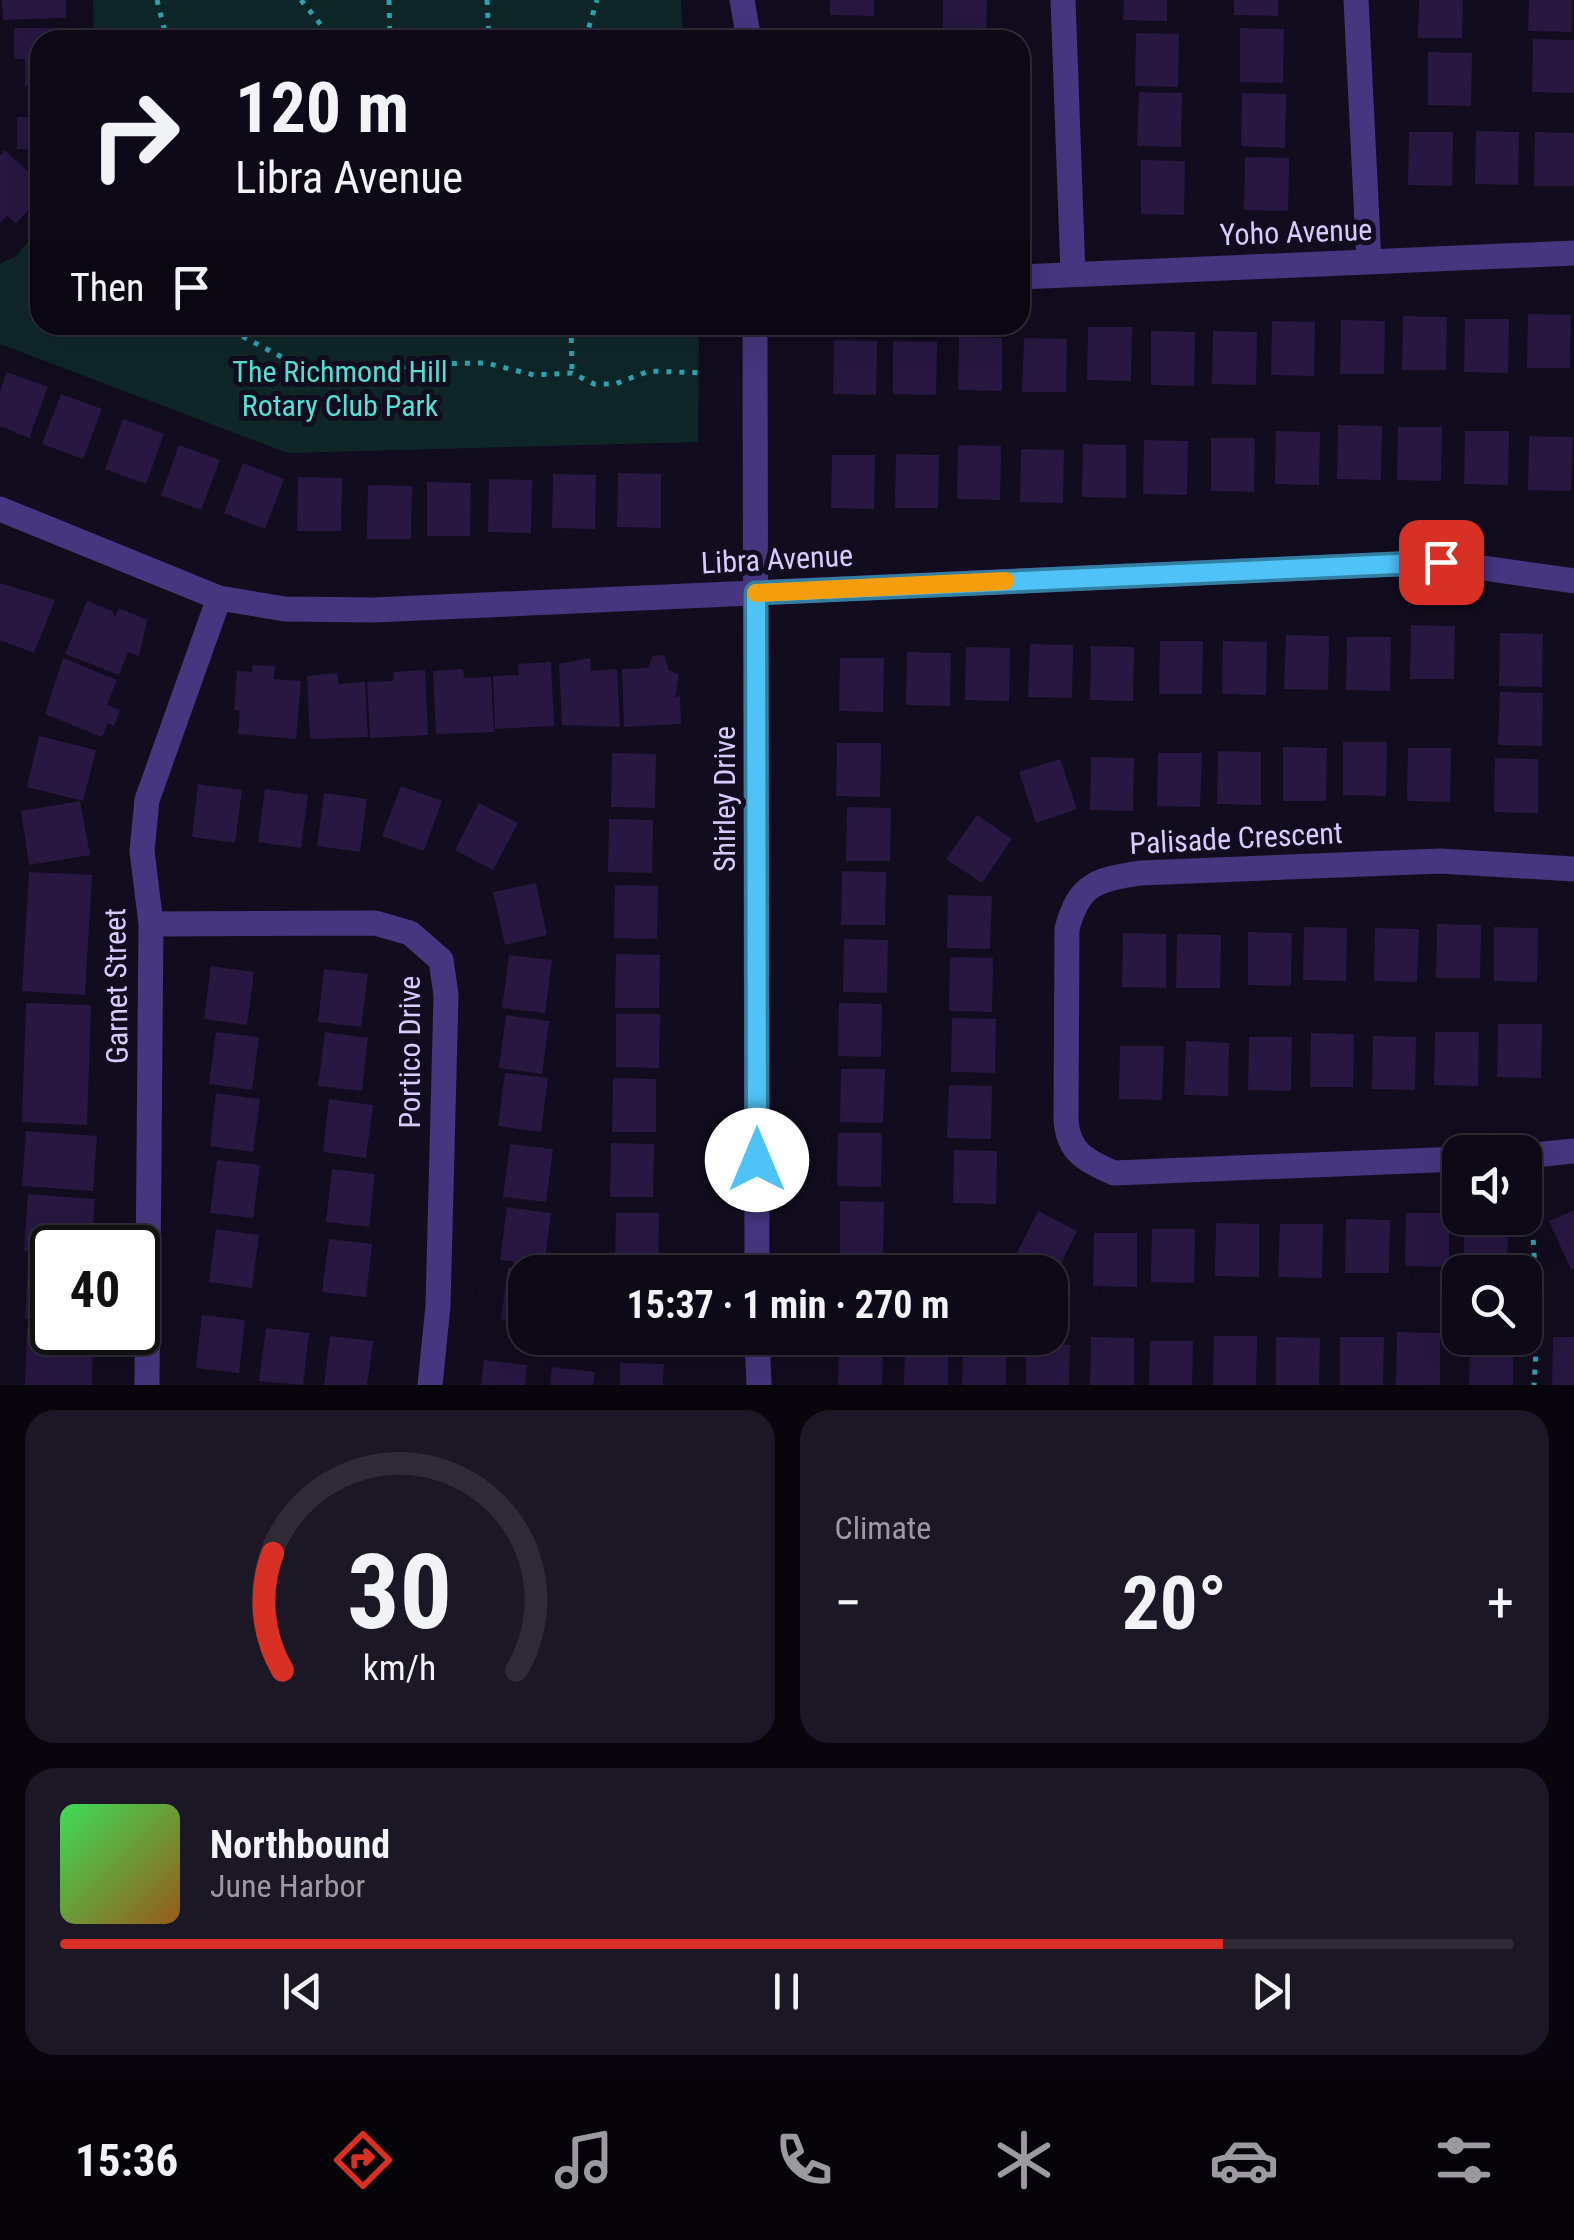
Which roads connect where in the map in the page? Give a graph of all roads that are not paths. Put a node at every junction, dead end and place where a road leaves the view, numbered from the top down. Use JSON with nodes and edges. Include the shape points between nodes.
{"nodes":[{"id":1,"x":742,"y":0,"type":"edge"},
{"id":2,"x":760,"y":0,"type":"edge"},
{"id":3,"x":1064,"y":0,"type":"edge"},
{"id":4,"x":1356,"y":0,"type":"edge"},
{"id":5,"x":750,"y":30,"type":"edge"},
{"id":6,"x":755,"y":30,"type":"edge"},
{"id":7,"x":1574,"y":252,"type":"edge"},
{"id":8,"x":1369,"y":262,"type":"junction"},
{"id":9,"x":1074,"y":274,"type":"junction"},
{"id":10,"x":1030,"y":276,"type":"edge"},
{"id":11,"x":755,"y":335,"type":"edge"},
{"id":12,"x":0,"y":508,"type":"edge"},
{"id":13,"x":1574,"y":581,"type":"edge"},
{"id":14,"x":756,"y":593,"type":"junction"},
{"id":15,"x":218,"y":598,"type":"junction"},
{"id":16,"x":1574,"y":869,"type":"edge"},
{"id":17,"x":151,"y":924,"type":"junction"},
{"id":18,"x":1574,"y":1151,"type":"edge"},
{"id":19,"x":1542,"y":1154,"type":"edge"},
{"id":20,"x":1442,"y":1160,"type":"edge"},
{"id":21,"x":757,"y":1255,"type":"edge"},
{"id":22,"x":758,"y":1355,"type":"edge"},
{"id":23,"x":148,"y":1385,"type":"edge"},
{"id":24,"x":430,"y":1385,"type":"edge"},
{"id":25,"x":759,"y":1385,"type":"edge"}],
"edges":[{"from":1,"to":5,"type":"street"},
{"from":2,"to":6,"type":"street"},
{"from":3,"to":9,"type":"street"},
{"from":4,"to":8,"type":"street"},
{"from":7,"to":8,"type":"street","name":"Yoho Avenue"},
{"from":8,"to":9,"type":"street","name":"Yoho Avenue"},
{"from":9,"to":10,"type":"street","name":"Yoho Avenue"},
{"from":11,"to":14,"type":"street","name":"Shirley Drive"},
{"from":12,"to":15,"type":"street","name":"Libra Avenue"},
{"from":13,"to":14,"type":"street","name":"Libra Avenue","via":[[1441,562]]},
{"from":14,"to":15,"type":"street","name":"Libra Avenue","via":[[374,610],[286,609]]},
{"from":14,"to":21,"type":"street","name":"Shirley Drive"},
{"from":15,"to":17,"type":"street","name":"Garnet Street","via":[[146,800],[142,851]]},
{"from":16,"to":20,"type":"street","name":"Palisade Crescent","via":[[1440,861],[1140,874],[1107,879],[1074,902],[1067,929],[1066,1120],[1067,1140],[1084,1160],[1114,1174]]},
{"from":17,"to":23,"type":"street","name":"Garnet Street"},
{"from":17,"to":24,"type":"street","name":"Portico Drive","via":[[375,923],[410,933],[441,960],[446,995],[438,1306]]},
{"from":18,"to":19,"type":"street"},
{"from":22,"to":25,"type":"street"}]}
